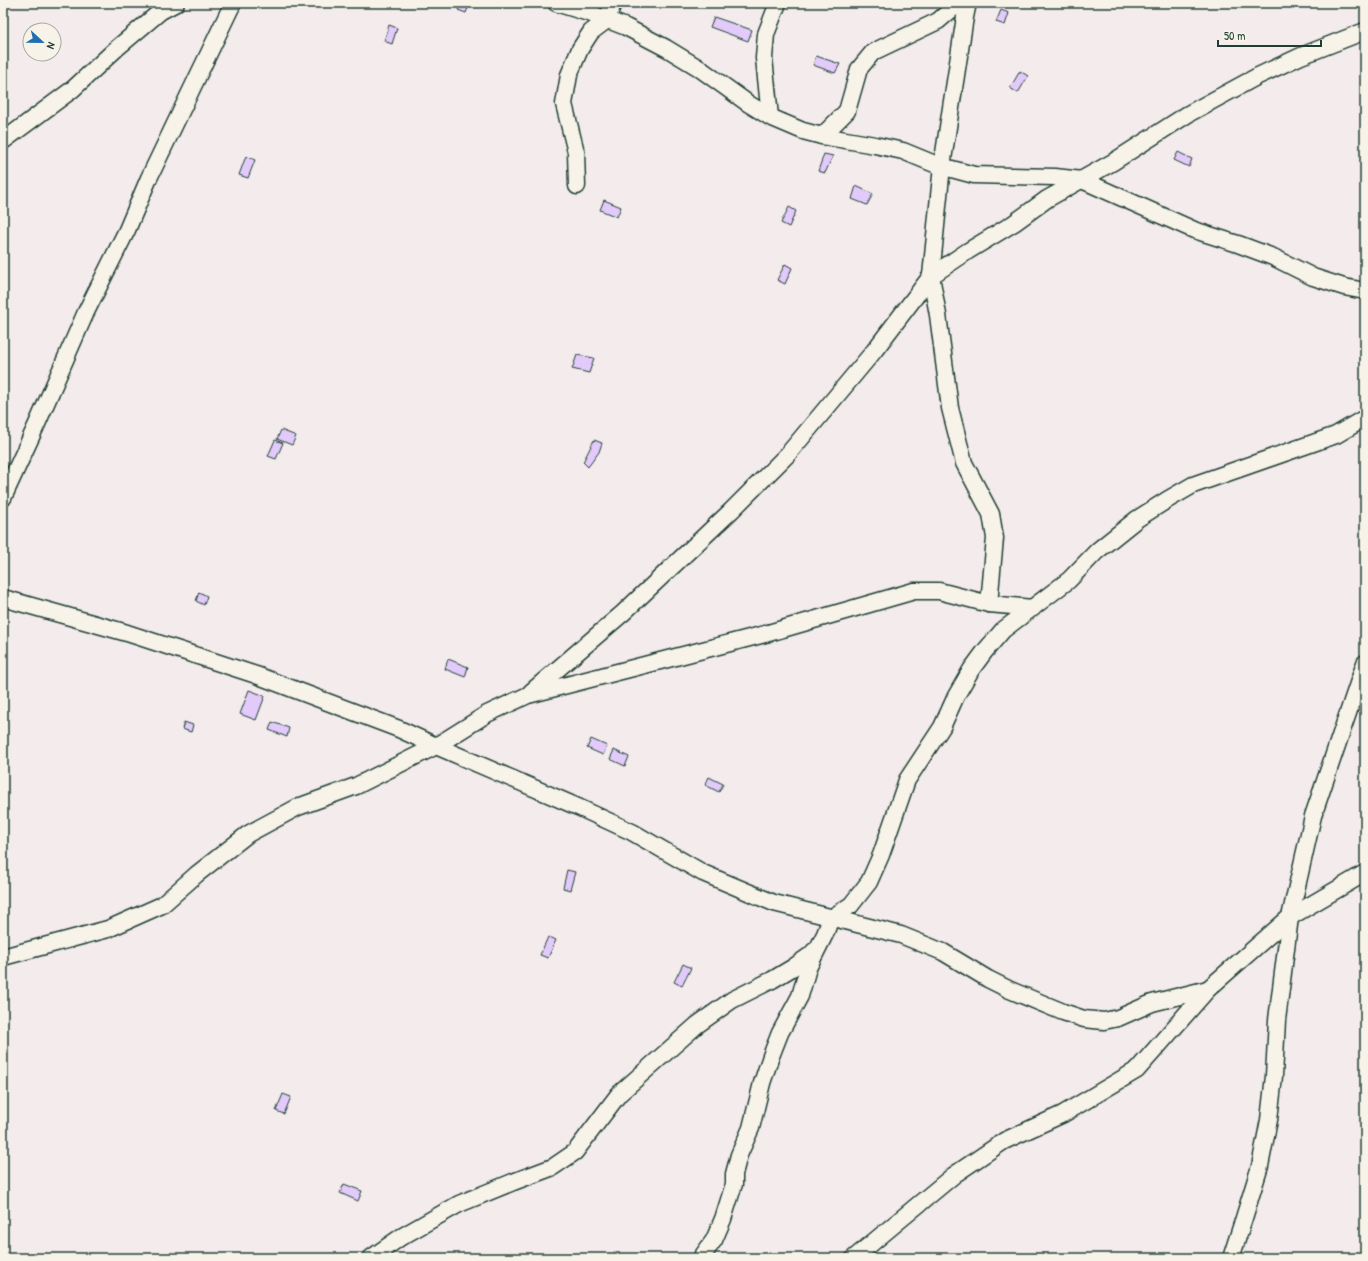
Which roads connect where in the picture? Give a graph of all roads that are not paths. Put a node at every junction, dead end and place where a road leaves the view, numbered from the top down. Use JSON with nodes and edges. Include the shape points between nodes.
{"nodes":[{"id":1,"x":176,"y":3,"type":"edge"},
{"id":2,"x":233,"y":3,"type":"edge"},
{"id":3,"x":556,"y":3,"type":"edge"},
{"id":4,"x":614,"y":3,"type":"edge"},
{"id":5,"x":778,"y":3,"type":"edge"},
{"id":6,"x":959,"y":3,"type":"edge"},
{"id":7,"x":968,"y":3,"type":"edge"},
{"id":8,"x":607,"y":20,"type":"junction"},
{"id":9,"x":1365,"y":31,"type":"edge"},
{"id":10,"x":770,"y":117,"type":"junction"},
{"id":11,"x":822,"y":136,"type":"junction"},
{"id":12,"x":3,"y":141,"type":"edge"},
{"id":13,"x":942,"y":166,"type":"junction"},
{"id":14,"x":1082,"y":180,"type":"junction"},
{"id":15,"x":577,"y":186,"type":"dead end"},
{"id":16,"x":931,"y":276,"type":"junction"},
{"id":17,"x":1365,"y":291,"type":"edge"},
{"id":18,"x":1365,"y":418,"type":"edge"},
{"id":19,"x":3,"y":498,"type":"edge"},
{"id":20,"x":3,"y":598,"type":"edge"},
{"id":21,"x":989,"y":604,"type":"junction"},
{"id":22,"x":1033,"y":608,"type":"junction"},
{"id":23,"x":1365,"y":662,"type":"edge"},
{"id":24,"x":528,"y":695,"type":"junction"},
{"id":25,"x":436,"y":746,"type":"junction"},
{"id":26,"x":1365,"y":873,"type":"edge"},
{"id":27,"x":1290,"y":917,"type":"junction"},
{"id":28,"x":831,"y":918,"type":"junction"},
{"id":29,"x":821,"y":942,"type":"junction"},
{"id":30,"x":3,"y":957,"type":"edge"},
{"id":31,"x":1208,"y":989,"type":"junction"},
{"id":32,"x":371,"y":1258,"type":"edge"},
{"id":33,"x":701,"y":1258,"type":"edge"},
{"id":34,"x":854,"y":1258,"type":"edge"},
{"id":35,"x":1231,"y":1258,"type":"edge"}],
"edges":[{"from":1,"to":12,"type":"street","via":[[161,11],[72,89]]},
{"from":2,"to":19,"type":"street","via":[[86,312]]},
{"from":3,"to":8,"type":"street"},
{"from":4,"to":8,"type":"street"},
{"from":5,"to":10,"type":"street","via":[[766,34],[764,58]]},
{"from":6,"to":11,"type":"street","via":[[938,21],[873,52],[859,69],[847,111]]},
{"from":7,"to":13,"type":"street"},
{"from":8,"to":10,"type":"street","via":[[666,48]]},
{"from":8,"to":15,"type":"street","via":[[591,32],[580,49],[569,75],[564,104],[576,152]]},
{"from":9,"to":14,"type":"street","via":[[1258,76],[1188,114]]},
{"from":10,"to":11,"type":"street"},
{"from":11,"to":13,"type":"street","via":[[903,151]]},
{"from":13,"to":14,"type":"street","via":[[974,174]]},
{"from":13,"to":16,"type":"street"},
{"from":14,"to":16,"type":"street","via":[[1047,199]]},
{"from":14,"to":17,"type":"street","via":[[1194,230],[1273,257],[1313,277]]},
{"from":16,"to":21,"type":"street","via":[[950,408],[964,463],[990,514],[995,538]]},
{"from":16,"to":24,"type":"street","via":[[788,454],[623,613]]},
{"from":18,"to":22,"type":"street","via":[[1336,435],[1193,485],[1137,519],[1097,551],[1069,580]]},
{"from":20,"to":25,"type":"street","via":[[127,633],[256,675],[400,729]]},
{"from":21,"to":22,"type":"street"},
{"from":21,"to":24,"type":"street","via":[[939,591],[914,591],[765,634]]},
{"from":22,"to":28,"type":"street","via":[[1003,630],[971,670],[942,727],[907,780],[869,882],[851,904]]},
{"from":23,"to":27,"type":"street","via":[[1314,816]]},
{"from":24,"to":25,"type":"street","via":[[487,714]]},
{"from":25,"to":28,"type":"street","via":[[632,832],[703,874],[774,903]]},
{"from":25,"to":30,"type":"street","via":[[356,786],[298,807],[248,834],[162,905],[108,929]]},
{"from":26,"to":27,"type":"street"},
{"from":27,"to":31,"type":"street"},
{"from":27,"to":35,"type":"street","via":[[1276,1020],[1269,1120],[1260,1166]]},
{"from":28,"to":29,"type":"street"},
{"from":28,"to":31,"type":"street","via":[[901,934],[943,952],[1010,990],[1084,1019],[1104,1021],[1118,1018],[1152,1004]]},
{"from":29,"to":32,"type":"street","via":[[812,954],[792,968],[720,1007],[644,1070],[619,1094],[574,1152],[553,1167],[459,1204],[401,1236]]},
{"from":29,"to":33,"type":"street","via":[[808,968],[800,996],[771,1056],[751,1128],[739,1155],[734,1184],[723,1219],[714,1240]]},
{"from":31,"to":34,"type":"street","via":[[1137,1070],[1063,1114],[1004,1141],[954,1175]]}]}
